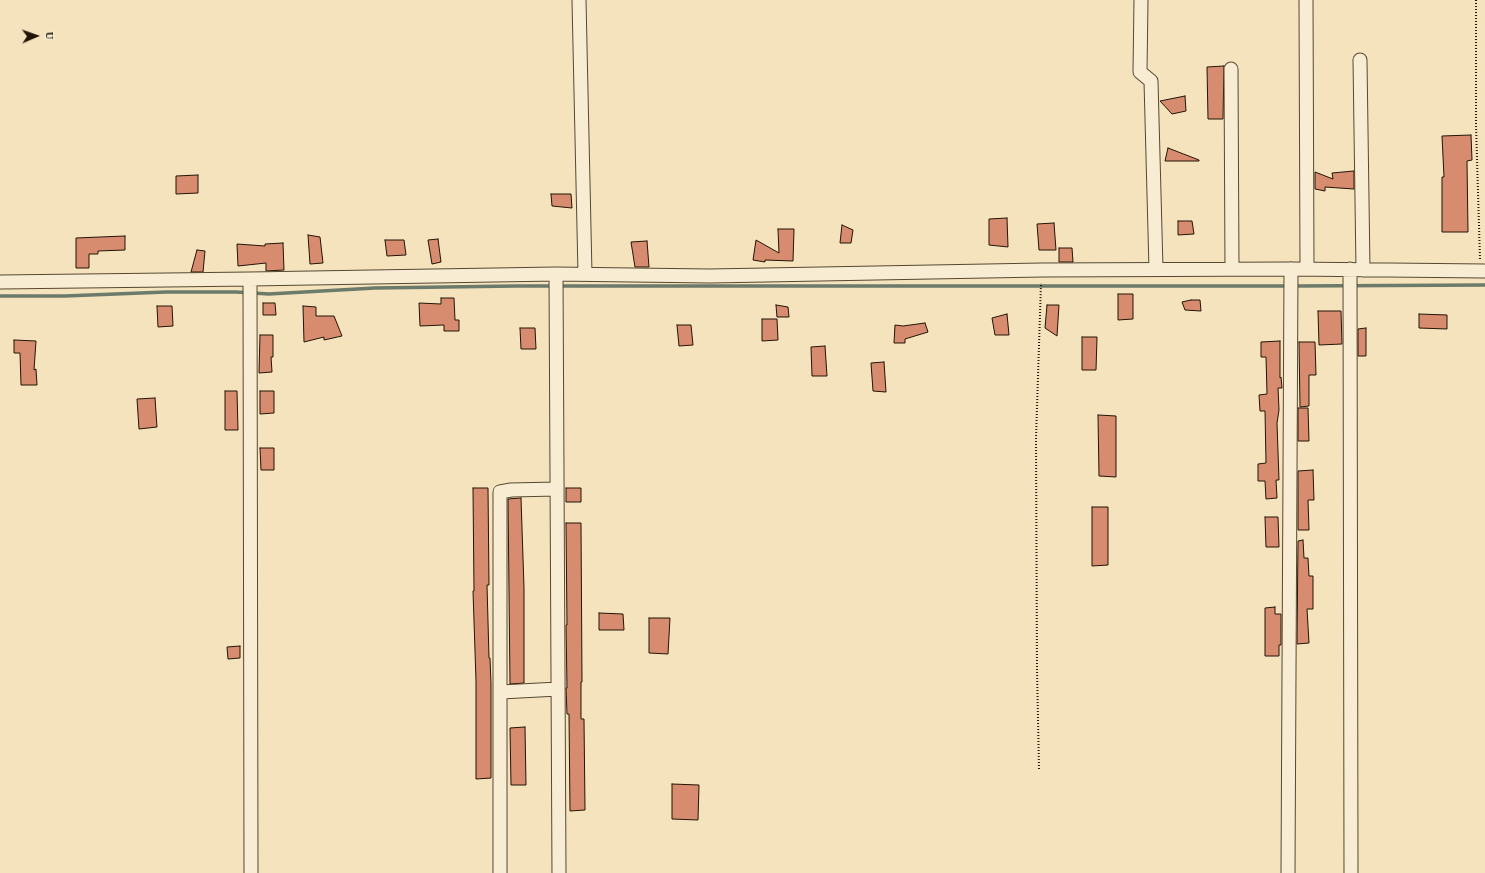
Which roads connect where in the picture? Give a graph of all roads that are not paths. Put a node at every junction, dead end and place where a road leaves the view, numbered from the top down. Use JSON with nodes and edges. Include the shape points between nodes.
{"nodes":[{"id":1,"x":579,"y":0,"type":"edge"},
{"id":2,"x":1141,"y":0,"type":"edge"},
{"id":3,"x":1306,"y":0,"type":"edge"},
{"id":4,"x":1360,"y":60,"type":"dead end"},
{"id":5,"x":1231,"y":69,"type":"dead end"},
{"id":6,"x":1156,"y":269,"type":"junction"},
{"id":7,"x":1232,"y":269,"type":"junction"},
{"id":8,"x":1307,"y":269,"type":"junction"},
{"id":9,"x":1363,"y":270,"type":"junction"},
{"id":10,"x":1483,"y":271,"type":"edge"},
{"id":11,"x":1291,"y":272,"type":"junction"},
{"id":12,"x":585,"y":274,"type":"junction"},
{"id":13,"x":1350,"y":274,"type":"junction"},
{"id":14,"x":556,"y":276,"type":"junction"},
{"id":15,"x":0,"y":282,"type":"edge"},
{"id":16,"x":250,"y":282,"type":"junction"},
{"id":17,"x":557,"y":489,"type":"junction"},
{"id":18,"x":558,"y":689,"type":"junction"},
{"id":19,"x":501,"y":692,"type":"junction"},
{"id":20,"x":251,"y":873,"type":"edge"},
{"id":21,"x":500,"y":873,"type":"edge"},
{"id":22,"x":559,"y":873,"type":"edge"},
{"id":23,"x":1288,"y":873,"type":"edge"},
{"id":24,"x":1351,"y":873,"type":"edge"}],
"edges":[{"from":1,"to":12,"type":"street"},
{"from":2,"to":6,"type":"street","via":[[1140,72],[1151,80]]},
{"from":3,"to":8,"type":"street"},
{"from":4,"to":9,"type":"street"},
{"from":5,"to":7,"type":"street"},
{"from":6,"to":7,"type":"street"},
{"from":6,"to":12,"type":"street","via":[[710,276]]},
{"from":7,"to":11,"type":"street"},
{"from":8,"to":11,"type":"street"},
{"from":8,"to":13,"type":"street"},
{"from":9,"to":10,"type":"street"},
{"from":9,"to":13,"type":"street"},
{"from":11,"to":23,"type":"street"},
{"from":12,"to":14,"type":"street"},
{"from":13,"to":24,"type":"street"},
{"from":14,"to":16,"type":"street"},
{"from":14,"to":17,"type":"street"},
{"from":15,"to":16,"type":"street"},
{"from":16,"to":20,"type":"street"},
{"from":17,"to":18,"type":"street"},
{"from":17,"to":19,"type":"street","via":[[500,492]]},
{"from":18,"to":19,"type":"street"},
{"from":18,"to":22,"type":"street"},
{"from":19,"to":21,"type":"street"}]}
